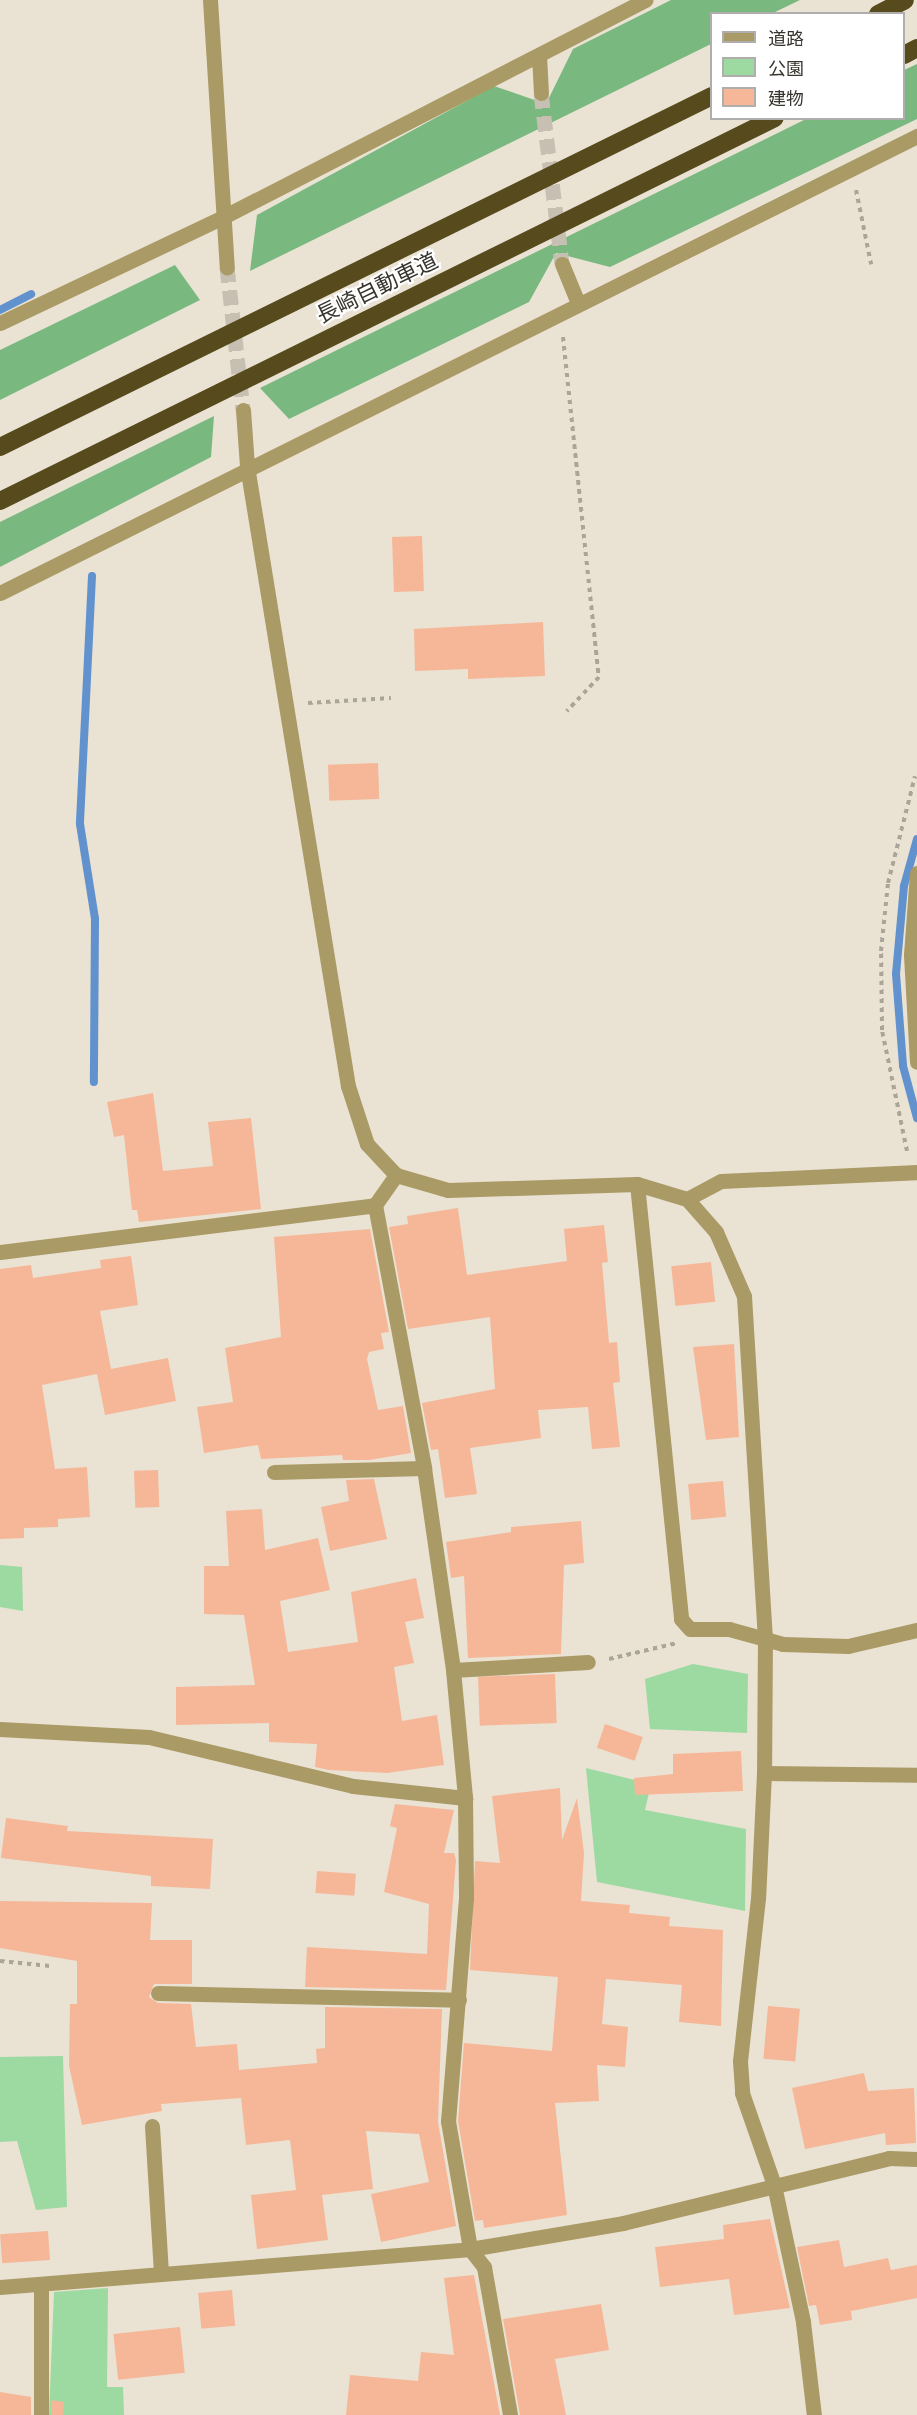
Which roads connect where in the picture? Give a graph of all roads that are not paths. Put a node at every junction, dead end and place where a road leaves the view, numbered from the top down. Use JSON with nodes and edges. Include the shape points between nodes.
{"nodes":[{"id":1,"x":210,"y":0,"type":"edge"},
{"id":2,"x":646,"y":0,"type":"edge"},
{"id":3,"x":905,"y":0,"type":"edge"},
{"id":4,"x":882,"y":12,"type":"edge"},
{"id":5,"x":539,"y":55,"type":"junction"},
{"id":6,"x":541,"y":93,"type":"tunnel mouth"},
{"id":7,"x":710,"y":96,"type":"edge"},
{"id":8,"x":771,"y":120,"type":"edge"},
{"id":9,"x":917,"y":136,"type":"edge"},
{"id":10,"x":223,"y":217,"type":"junction"},
{"id":11,"x":562,"y":264,"type":"tunnel mouth"},
{"id":12,"x":227,"y":267,"type":"tunnel mouth"},
{"id":13,"x":578,"y":303,"type":"junction"},
{"id":14,"x":0,"y":323,"type":"edge"},
{"id":15,"x":243,"y":410,"type":"tunnel mouth"},
{"id":16,"x":0,"y":447,"type":"edge"},
{"id":17,"x":247,"y":466,"type":"junction"},
{"id":18,"x":0,"y":501,"type":"edge"},
{"id":19,"x":0,"y":594,"type":"edge"},
{"id":20,"x":917,"y":873,"type":"edge"},
{"id":21,"x":917,"y":1062,"type":"edge"},
{"id":22,"x":914,"y":1172,"type":"edge"},
{"id":23,"x":396,"y":1175,"type":"junction"},
{"id":24,"x":637,"y":1184,"type":"junction"},
{"id":25,"x":687,"y":1198,"type":"junction"},
{"id":26,"x":375,"y":1206,"type":"junction"},
{"id":27,"x":0,"y":1252,"type":"edge"},
{"id":28,"x":424,"y":1468,"type":"junction"},
{"id":29,"x":274,"y":1472,"type":"dead end"},
{"id":30,"x":917,"y":1630,"type":"edge"},
{"id":31,"x":765,"y":1636,"type":"junction"},
{"id":32,"x":588,"y":1662,"type":"road end"},
{"id":33,"x":453,"y":1670,"type":"junction"},
{"id":34,"x":0,"y":1729,"type":"edge"},
{"id":35,"x":764,"y":1773,"type":"junction"},
{"id":36,"x":917,"y":1775,"type":"edge"},
{"id":37,"x":465,"y":1798,"type":"junction"},
{"id":38,"x":158,"y":1993,"type":"dead end"},
{"id":39,"x":459,"y":2000,"type":"junction"},
{"id":40,"x":152,"y":2126,"type":"dead end"},
{"id":41,"x":917,"y":2159,"type":"edge"},
{"id":42,"x":774,"y":2185,"type":"junction"},
{"id":43,"x":470,"y":2249,"type":"junction"},
{"id":44,"x":161,"y":2273,"type":"junction"},
{"id":45,"x":41,"y":2284,"type":"junction"},
{"id":46,"x":0,"y":2287,"type":"edge"},
{"id":47,"x":41,"y":2415,"type":"edge"},
{"id":48,"x":510,"y":2415,"type":"edge"},
{"id":49,"x":814,"y":2415,"type":"edge"}],
"edges":[{"from":1,"to":10,"type":"street"},
{"from":2,"to":5,"type":"street"},
{"from":3,"to":4,"type":"highway"},
{"from":5,"to":6,"type":"street"},
{"from":5,"to":10,"type":"street"},
{"from":7,"to":16,"type":"highway","name":"長崎自動車道"},
{"from":8,"to":18,"type":"highway","name":"長崎自動車道"},
{"from":9,"to":13,"type":"street"},
{"from":10,"to":12,"type":"street"},
{"from":10,"to":14,"type":"street"},
{"from":11,"to":13,"type":"street"},
{"from":13,"to":17,"type":"street"},
{"from":15,"to":17,"type":"street"},
{"from":17,"to":19,"type":"street"},
{"from":17,"to":23,"type":"street","via":[[348,1086],[367,1144]]},
{"from":20,"to":21,"type":"street","via":[[911,955]]},
{"from":22,"to":25,"type":"street","via":[[721,1181]]},
{"from":23,"to":24,"type":"street","via":[[448,1191]]},
{"from":23,"to":26,"type":"street"},
{"from":24,"to":25,"type":"street"},
{"from":24,"to":31,"type":"street","via":[[681,1619],[690,1629]]},
{"from":25,"to":31,"type":"street","via":[[716,1232],[744,1296]]},
{"from":26,"to":27,"type":"street"},
{"from":26,"to":28,"type":"street"},
{"from":28,"to":29,"type":"street"},
{"from":28,"to":33,"type":"street"},
{"from":30,"to":31,"type":"street","via":[[848,1646],[783,1644]]},
{"from":31,"to":35,"type":"street"},
{"from":32,"to":33,"type":"street"},
{"from":33,"to":37,"type":"street"},
{"from":34,"to":37,"type":"street","via":[[149,1737],[353,1786]]},
{"from":35,"to":36,"type":"street"},
{"from":35,"to":42,"type":"street","via":[[758,1898],[740,2061],[742,2093]]},
{"from":37,"to":39,"type":"street"},
{"from":38,"to":39,"type":"street"},
{"from":39,"to":43,"type":"street","via":[[448,2121]]},
{"from":40,"to":44,"type":"street"},
{"from":41,"to":42,"type":"street","via":[[889,2158]]},
{"from":42,"to":43,"type":"street","via":[[623,2223]]},
{"from":42,"to":49,"type":"street","via":[[803,2322]]},
{"from":43,"to":44,"type":"street"},
{"from":43,"to":48,"type":"street","via":[[484,2267]]},
{"from":44,"to":45,"type":"street"},
{"from":45,"to":46,"type":"street"},
{"from":45,"to":47,"type":"street"}]}
